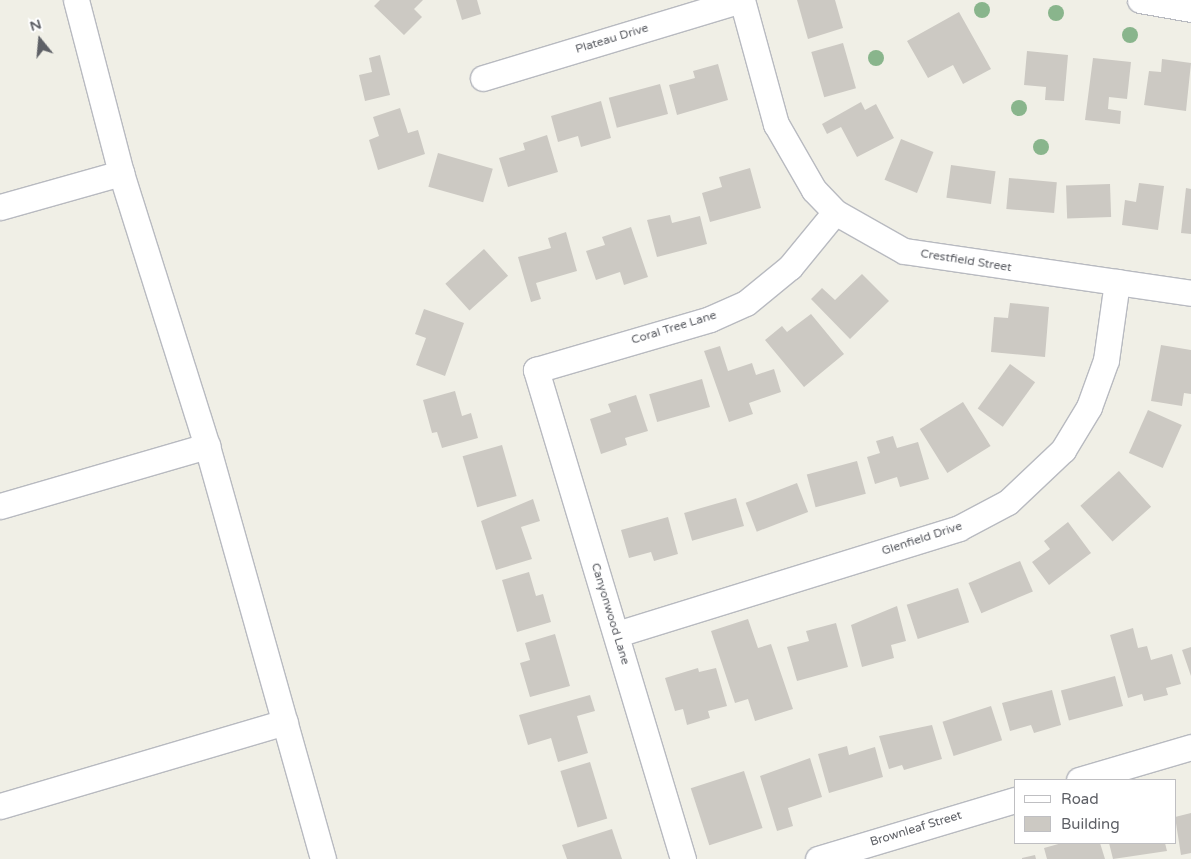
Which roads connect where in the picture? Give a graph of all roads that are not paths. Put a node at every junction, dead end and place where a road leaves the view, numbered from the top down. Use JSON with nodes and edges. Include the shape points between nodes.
{"nodes":[{"id":1,"x":76,"y":0,"type":"edge"},
{"id":2,"x":742,"y":0,"type":"edge"},
{"id":3,"x":1140,"y":0,"type":"edge"},
{"id":4,"x":1191,"y":9,"type":"edge"},
{"id":5,"x":483,"y":78,"type":"dead end"},
{"id":6,"x":121,"y":173,"type":"junction"},
{"id":7,"x":0,"y":207,"type":"edge"},
{"id":8,"x":835,"y":212,"type":"junction"},
{"id":9,"x":1117,"y":282,"type":"junction"},
{"id":10,"x":1191,"y":293,"type":"edge"},
{"id":11,"x":536,"y":370,"type":"joint"},
{"id":12,"x":208,"y":446,"type":"junction"},
{"id":13,"x":0,"y":506,"type":"edge"},
{"id":14,"x":617,"y":634,"type":"junction"},
{"id":15,"x":285,"y":722,"type":"junction"},
{"id":16,"x":1191,"y":747,"type":"edge"},
{"id":17,"x":1082,"y":779,"type":"edge"},
{"id":18,"x":1014,"y":800,"type":"edge"},
{"id":19,"x":0,"y":806,"type":"edge"},
{"id":20,"x":323,"y":859,"type":"edge"},
{"id":21,"x":682,"y":859,"type":"edge"},
{"id":22,"x":818,"y":859,"type":"edge"}],
"edges":[{"from":1,"to":6,"type":"street"},
{"from":2,"to":5,"type":"street","name":"Plateau Drive"},
{"from":2,"to":8,"type":"street","name":"Crestfield Street","via":[[776,124],[814,190]]},
{"from":3,"to":4,"type":"street"},
{"from":6,"to":7,"type":"street"},
{"from":6,"to":12,"type":"street"},
{"from":8,"to":9,"type":"street","name":"Crestfield Street","via":[[904,250]]},
{"from":8,"to":11,"type":"street","name":"Coral Tree Lane","via":[[790,267],[746,303],[710,319]]},
{"from":9,"to":10,"type":"street","name":"Crestfield Street"},
{"from":9,"to":14,"type":"street","name":"Glenfield Drive","via":[[1106,360],[1089,407],[1063,450],[1008,502],[959,528]]},
{"from":11,"to":14,"type":"street","name":"Canyonwood Lane"},
{"from":12,"to":13,"type":"street"},
{"from":12,"to":15,"type":"street"},
{"from":14,"to":21,"type":"street","name":"Canyonwood Lane"},
{"from":15,"to":19,"type":"street"},
{"from":15,"to":20,"type":"street"},
{"from":16,"to":17,"type":"street"},
{"from":18,"to":22,"type":"street","name":"Brownleaf Street"}]}
